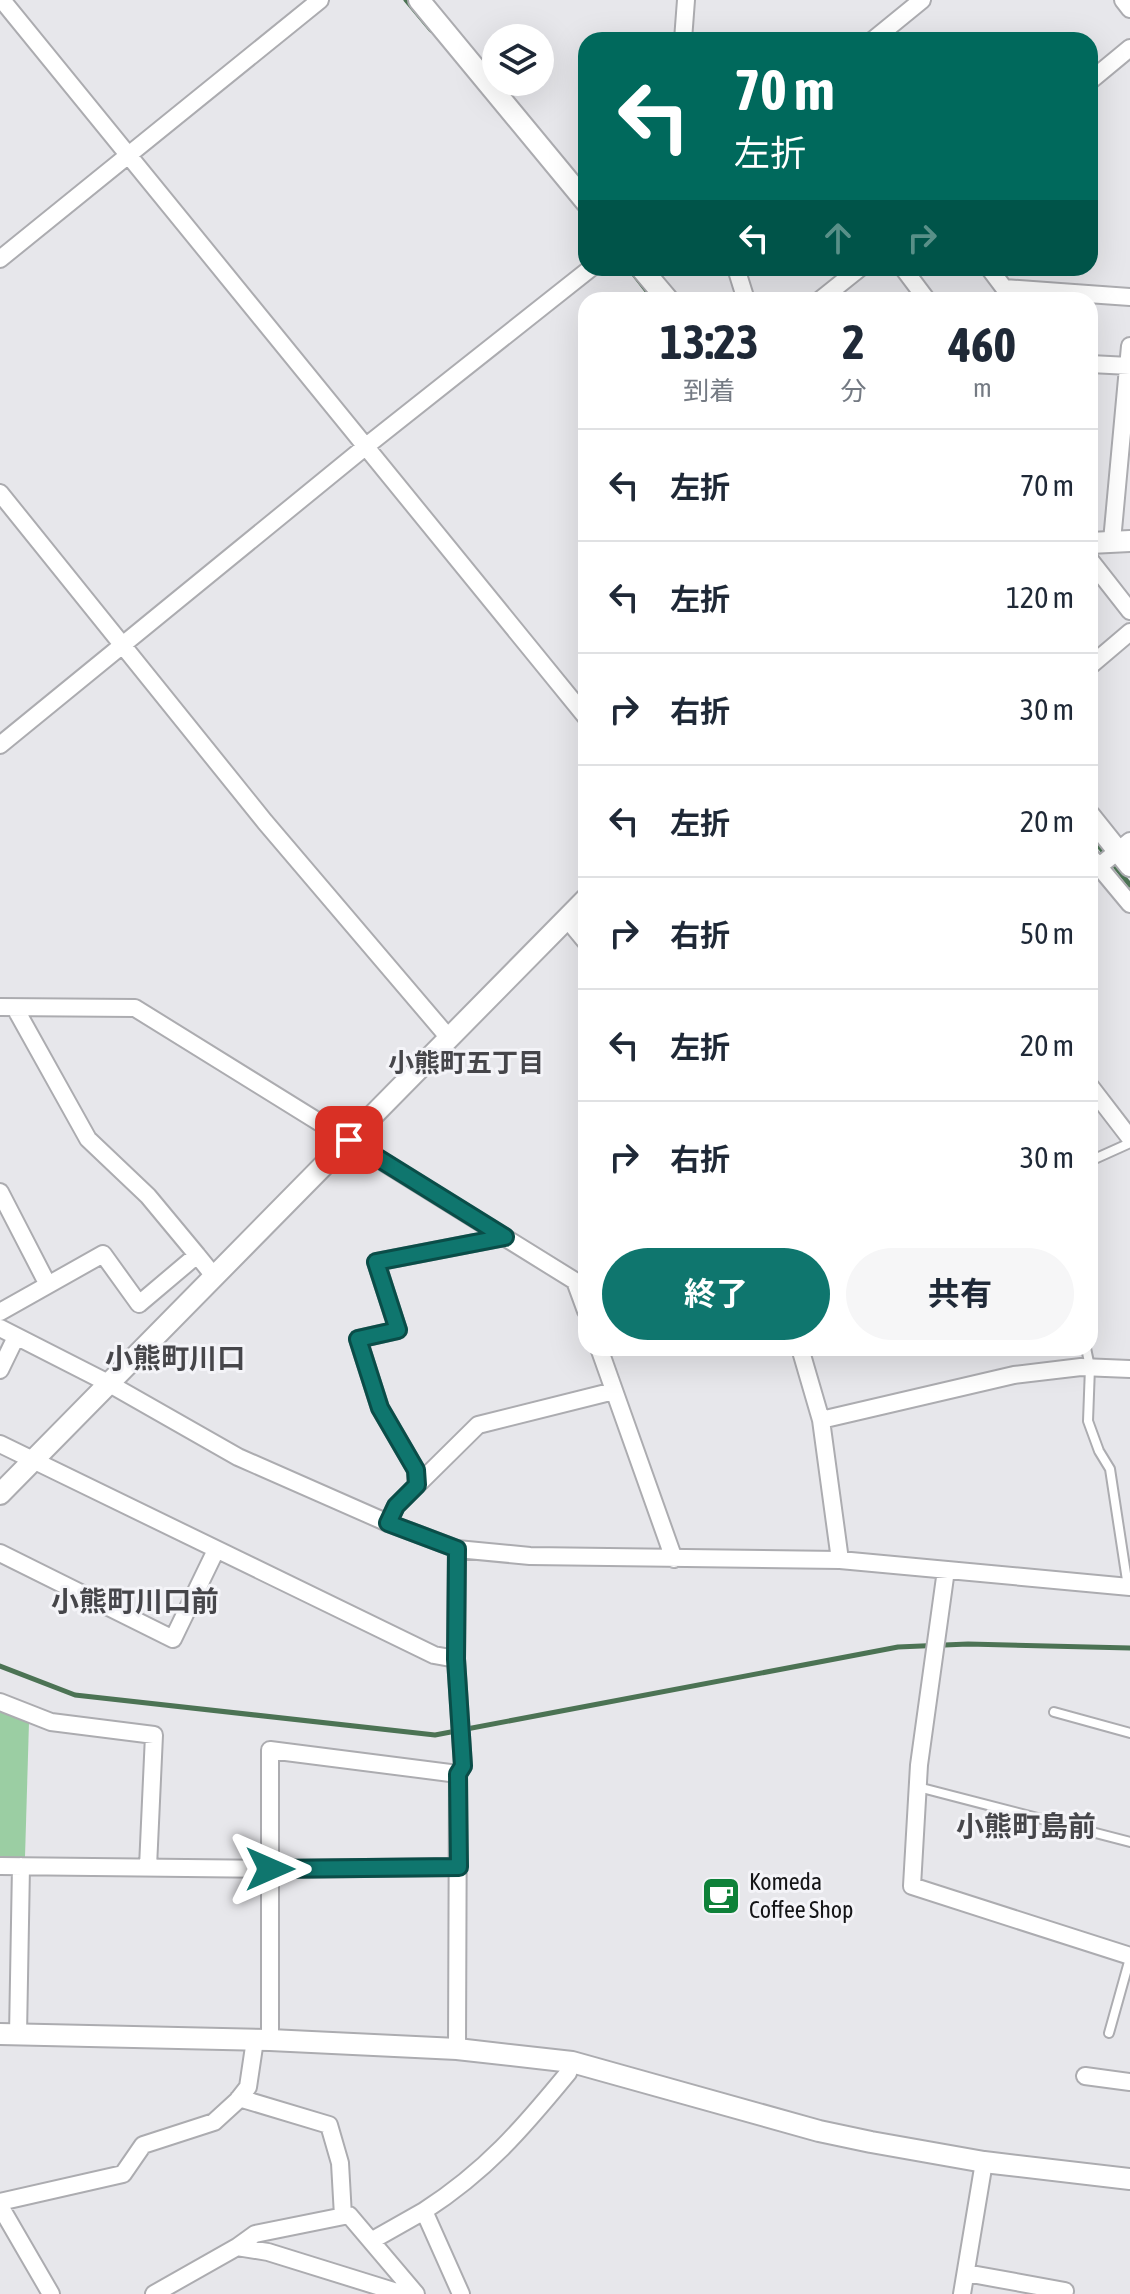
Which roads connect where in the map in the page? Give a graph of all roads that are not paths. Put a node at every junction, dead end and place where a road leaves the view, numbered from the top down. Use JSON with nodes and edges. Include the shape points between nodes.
{"nodes":[{"id":1,"x":2,"y":0,"type":"edge"},
{"id":2,"x":320,"y":0,"type":"edge"},
{"id":3,"x":419,"y":0,"type":"edge"},
{"id":4,"x":686,"y":0,"type":"edge"},
{"id":5,"x":922,"y":0,"type":"edge"},
{"id":6,"x":1123,"y":0,"type":"edge"},
{"id":7,"x":1130,"y":9,"type":"edge"},
{"id":8,"x":684,"y":32,"type":"edge"},
{"id":9,"x":883,"y":32,"type":"edge"},
{"id":10,"x":1130,"y":48,"type":"edge"},
{"id":11,"x":1098,"y":74,"type":"edge"},
{"id":12,"x":127,"y":155,"type":"junction"},
{"id":13,"x":578,"y":192,"type":"edge"},
{"id":14,"x":0,"y":259,"type":"edge"},
{"id":15,"x":581,"y":276,"type":"edge"},
{"id":16,"x":648,"y":276,"type":"edge"},
{"id":17,"x":850,"y":276,"type":"edge"},
{"id":18,"x":995,"y":276,"type":"edge"},
{"id":19,"x":661,"y":292,"type":"edge"},
{"id":20,"x":830,"y":292,"type":"edge"},
{"id":21,"x":1060,"y":292,"type":"edge"},
{"id":22,"x":1098,"y":295,"type":"edge"},
{"id":23,"x":1130,"y":297,"type":"edge"},
{"id":24,"x":1130,"y":346,"type":"edge"},
{"id":25,"x":1098,"y":364,"type":"edge"},
{"id":26,"x":1130,"y":366,"type":"edge"},
{"id":27,"x":365,"y":447,"type":"junction"},
{"id":28,"x":0,"y":493,"type":"edge"},
{"id":29,"x":1121,"y":541,"type":"edge"},
{"id":30,"x":1098,"y":542,"type":"edge"},
{"id":31,"x":1098,"y":570,"type":"edge"},
{"id":32,"x":1130,"y":611,"type":"edge"},
{"id":33,"x":1130,"y":632,"type":"edge"},
{"id":34,"x":124,"y":646,"type":"junction"},
{"id":35,"x":1098,"y":659,"type":"edge"},
{"id":36,"x":578,"y":707,"type":"edge"},
{"id":37,"x":0,"y":745,"type":"edge"},
{"id":38,"x":1098,"y":834,"type":"edge"},
{"id":39,"x":1109,"y":859,"type":"edge"},
{"id":40,"x":1130,"y":904,"type":"edge"},
{"id":41,"x":578,"y":907,"type":"edge"},
{"id":42,"x":567,"y":919,"type":"junction"},
{"id":43,"x":578,"y":932,"type":"edge"},
{"id":44,"x":0,"y":992,"type":"edge"},
{"id":45,"x":8,"y":1008,"type":"edge"},
{"id":46,"x":449,"y":1038,"type":"junction"},
{"id":47,"x":1098,"y":1097,"type":"edge"},
{"id":48,"x":349,"y":1140,"type":"junction"},
{"id":49,"x":1130,"y":1141,"type":"edge"},
{"id":50,"x":1098,"y":1157,"type":"edge"},
{"id":51,"x":0,"y":1192,"type":"edge"},
{"id":52,"x":505,"y":1237,"type":"junction"},
{"id":53,"x":197,"y":1255,"type":"junction"},
{"id":54,"x":214,"y":1276,"type":"junction"},
{"id":55,"x":48,"y":1285,"type":"junction"},
{"id":56,"x":578,"y":1289,"type":"edge"},
{"id":57,"x":0,"y":1312,"type":"edge"},
{"id":58,"x":0,"y":1328,"type":"edge"},
{"id":59,"x":16,"y":1337,"type":"junction"},
{"id":60,"x":602,"y":1356,"type":"edge"},
{"id":61,"x":802,"y":1356,"type":"edge"},
{"id":62,"x":1088,"y":1356,"type":"edge"},
{"id":63,"x":1090,"y":1367,"type":"junction"},
{"id":64,"x":1130,"y":1369,"type":"edge"},
{"id":65,"x":0,"y":1370,"type":"edge"},
{"id":66,"x":108,"y":1383,"type":"junction"},
{"id":67,"x":614,"y":1391,"type":"junction"},
{"id":68,"x":821,"y":1420,"type":"junction"},
{"id":69,"x":0,"y":1444,"type":"edge"},
{"id":70,"x":33,"y":1461,"type":"junction"},
{"id":71,"x":417,"y":1485,"type":"junction"},
{"id":72,"x":0,"y":1494,"type":"edge"},
{"id":73,"x":388,"y":1523,"type":"junction"},
{"id":74,"x":457,"y":1549,"type":"junction"},
{"id":75,"x":216,"y":1550,"type":"junction"},
{"id":76,"x":0,"y":1553,"type":"edge"},
{"id":77,"x":674,"y":1559,"type":"junction"},
{"id":78,"x":840,"y":1560,"type":"junction"},
{"id":79,"x":946,"y":1570,"type":"junction"},
{"id":80,"x":1129,"y":1587,"type":"edge"},
{"id":81,"x":456,"y":1659,"type":"junction"},
{"id":82,"x":0,"y":1702,"type":"edge"},
{"id":83,"x":1054,"y":1712,"type":"dead end"},
{"id":84,"x":1130,"y":1733,"type":"edge"},
{"id":85,"x":458,"y":1774,"type":"junction"},
{"id":86,"x":918,"y":1787,"type":"junction"},
{"id":87,"x":1130,"y":1842,"type":"edge"},
{"id":88,"x":0,"y":1866,"type":"edge"},
{"id":89,"x":21,"y":1866,"type":"junction"},
{"id":90,"x":148,"y":1867,"type":"junction"},
{"id":91,"x":459,"y":1867,"type":"junction"},
{"id":92,"x":270,"y":1869,"type":"junction"},
{"id":93,"x":1130,"y":1957,"type":"edge"},
{"id":94,"x":1109,"y":2033,"type":"dead end"},
{"id":95,"x":9,"y":2035,"type":"edge"},
{"id":96,"x":263,"y":2040,"type":"junction"},
{"id":97,"x":457,"y":2049,"type":"junction"},
{"id":98,"x":572,"y":2062,"type":"junction"},
{"id":99,"x":1085,"y":2076,"type":"dead end"},
{"id":100,"x":1130,"y":2082,"type":"edge"},
{"id":101,"x":239,"y":2098,"type":"junction"},
{"id":102,"x":984,"y":2162,"type":"junction"},
{"id":103,"x":1130,"y":2179,"type":"edge"},
{"id":104,"x":0,"y":2204,"type":"edge"},
{"id":105,"x":424,"y":2211,"type":"junction"},
{"id":106,"x":343,"y":2216,"type":"junction"},
{"id":107,"x":371,"y":2241,"type":"junction"},
{"id":108,"x":237,"y":2247,"type":"junction"},
{"id":109,"x":966,"y":2273,"type":"junction"},
{"id":110,"x":180,"y":2288,"type":"edge"},
{"id":111,"x":1065,"y":2291,"type":"dead end"},
{"id":112,"x":51,"y":2294,"type":"edge"},
{"id":113,"x":154,"y":2294,"type":"edge"},
{"id":114,"x":403,"y":2294,"type":"edge"},
{"id":115,"x":416,"y":2294,"type":"edge"},
{"id":116,"x":461,"y":2294,"type":"edge"},
{"id":117,"x":962,"y":2294,"type":"edge"}],
"edges":[{"from":1,"to":12,"type":"street"},
{"from":2,"to":12,"type":"street"},
{"from":3,"to":13,"type":"street"},
{"from":4,"to":8,"type":"street"},
{"from":5,"to":9,"type":"street"},
{"from":6,"to":7,"type":"street"},
{"from":10,"to":11,"type":"street"},
{"from":12,"to":14,"type":"street"},
{"from":12,"to":27,"type":"street"},
{"from":15,"to":27,"type":"street"},
{"from":16,"to":19,"type":"street"},
{"from":17,"to":20,"type":"street"},
{"from":18,"to":21,"type":"street","via":[[1004,288]]},
{"from":22,"to":23,"type":"street"},
{"from":24,"to":26,"type":"street"},
{"from":25,"to":26,"type":"street"},
{"from":26,"to":29,"type":"street"},
{"from":27,"to":34,"type":"street"},
{"from":27,"to":36,"type":"street"},
{"from":28,"to":34,"type":"street"},
{"from":29,"to":30,"type":"street"},
{"from":31,"to":32,"type":"street"},
{"from":33,"to":35,"type":"street"},
{"from":34,"to":37,"type":"street"},
{"from":34,"to":46,"type":"street"},
{"from":38,"to":39,"type":"street"},
{"from":39,"to":40,"type":"street"},
{"from":41,"to":42,"type":"street"},
{"from":42,"to":43,"type":"street"},
{"from":42,"to":46,"type":"street"},
{"from":44,"to":45,"type":"street"},
{"from":45,"to":48,"type":"street","via":[[135,1008]]},
{"from":45,"to":53,"type":"street","via":[[88,1139],[148,1196]]},
{"from":46,"to":48,"type":"street"},
{"from":47,"to":49,"type":"street"},
{"from":48,"to":52,"type":"street"},
{"from":48,"to":54,"type":"street"},
{"from":49,"to":50,"type":"lane"},
{"from":51,"to":55,"type":"street"},
{"from":52,"to":56,"type":"street","via":[[575,1281]]},
{"from":52,"to":71,"type":"street","via":[[376,1262],[398,1330],[358,1339],[380,1408],[416,1470]]},
{"from":53,"to":54,"type":"street"},
{"from":53,"to":55,"type":"street","via":[[139,1304],[103,1254]]},
{"from":54,"to":66,"type":"street"},
{"from":55,"to":57,"type":"street"},
{"from":58,"to":59,"type":"street"},
{"from":59,"to":65,"type":"street"},
{"from":59,"to":66,"type":"street"},
{"from":60,"to":67,"type":"street"},
{"from":61,"to":68,"type":"street"},
{"from":62,"to":63,"type":"lane"},
{"from":63,"to":64,"type":"street"},
{"from":63,"to":68,"type":"street","via":[[1014,1375]]},
{"from":63,"to":80,"type":"lane","via":[[1088,1421],[1110,1469]]},
{"from":66,"to":70,"type":"street"},
{"from":66,"to":73,"type":"street","via":[[238,1457]]},
{"from":67,"to":71,"type":"street","via":[[478,1425]]},
{"from":67,"to":77,"type":"street"},
{"from":68,"to":78,"type":"street"},
{"from":69,"to":70,"type":"street"},
{"from":70,"to":72,"type":"street"},
{"from":70,"to":75,"type":"street"},
{"from":71,"to":73,"type":"street"},
{"from":73,"to":74,"type":"street"},
{"from":74,"to":77,"type":"street"},
{"from":74,"to":81,"type":"street"},
{"from":75,"to":76,"type":"street","via":[[173,1639]]},
{"from":75,"to":81,"type":"street","via":[[434,1655]]},
{"from":77,"to":78,"type":"street"},
{"from":78,"to":79,"type":"street"},
{"from":79,"to":80,"type":"street"},
{"from":79,"to":86,"type":"street"},
{"from":81,"to":85,"type":"street","via":[[463,1755]]},
{"from":82,"to":90,"type":"street","via":[[51,1722],[154,1735]]},
{"from":83,"to":84,"type":"lane"},
{"from":85,"to":91,"type":"street"},
{"from":85,"to":92,"type":"street","via":[[270,1750]]},
{"from":86,"to":87,"type":"lane"},
{"from":86,"to":93,"type":"street","via":[[912,1886]]},
{"from":88,"to":89,"type":"street"},
{"from":89,"to":90,"type":"street"},
{"from":89,"to":95,"type":"street"},
{"from":90,"to":92,"type":"street"},
{"from":91,"to":92,"type":"street"},
{"from":91,"to":97,"type":"street"},
{"from":92,"to":96,"type":"street"},
{"from":93,"to":94,"type":"lane"},
{"from":95,"to":96,"type":"street"},
{"from":96,"to":97,"type":"street"},
{"from":96,"to":101,"type":"street","via":[[248,2087]]},
{"from":97,"to":98,"type":"street"},
{"from":98,"to":102,"type":"street","via":[[819,2131]]},
{"from":98,"to":105,"type":"street","via":[[518,2134],[461,2187]]},
{"from":99,"to":100,"type":"street"},
{"from":101,"to":104,"type":"street","via":[[214,2122],[143,2145],[123,2174]]},
{"from":101,"to":106,"type":"street","via":[[329,2125],[340,2163]]},
{"from":102,"to":103,"type":"street"},
{"from":102,"to":109,"type":"street"},
{"from":104,"to":112,"type":"street"},
{"from":105,"to":107,"type":"street"},
{"from":105,"to":116,"type":"street"},
{"from":106,"to":107,"type":"street","via":[[349,2215]]},
{"from":106,"to":108,"type":"street","via":[[255,2234]]},
{"from":107,"to":115,"type":"street"},
{"from":108,"to":110,"type":"street"},
{"from":108,"to":114,"type":"street"},
{"from":109,"to":111,"type":"street"},
{"from":109,"to":117,"type":"street"},
{"from":110,"to":113,"type":"street"}]}
